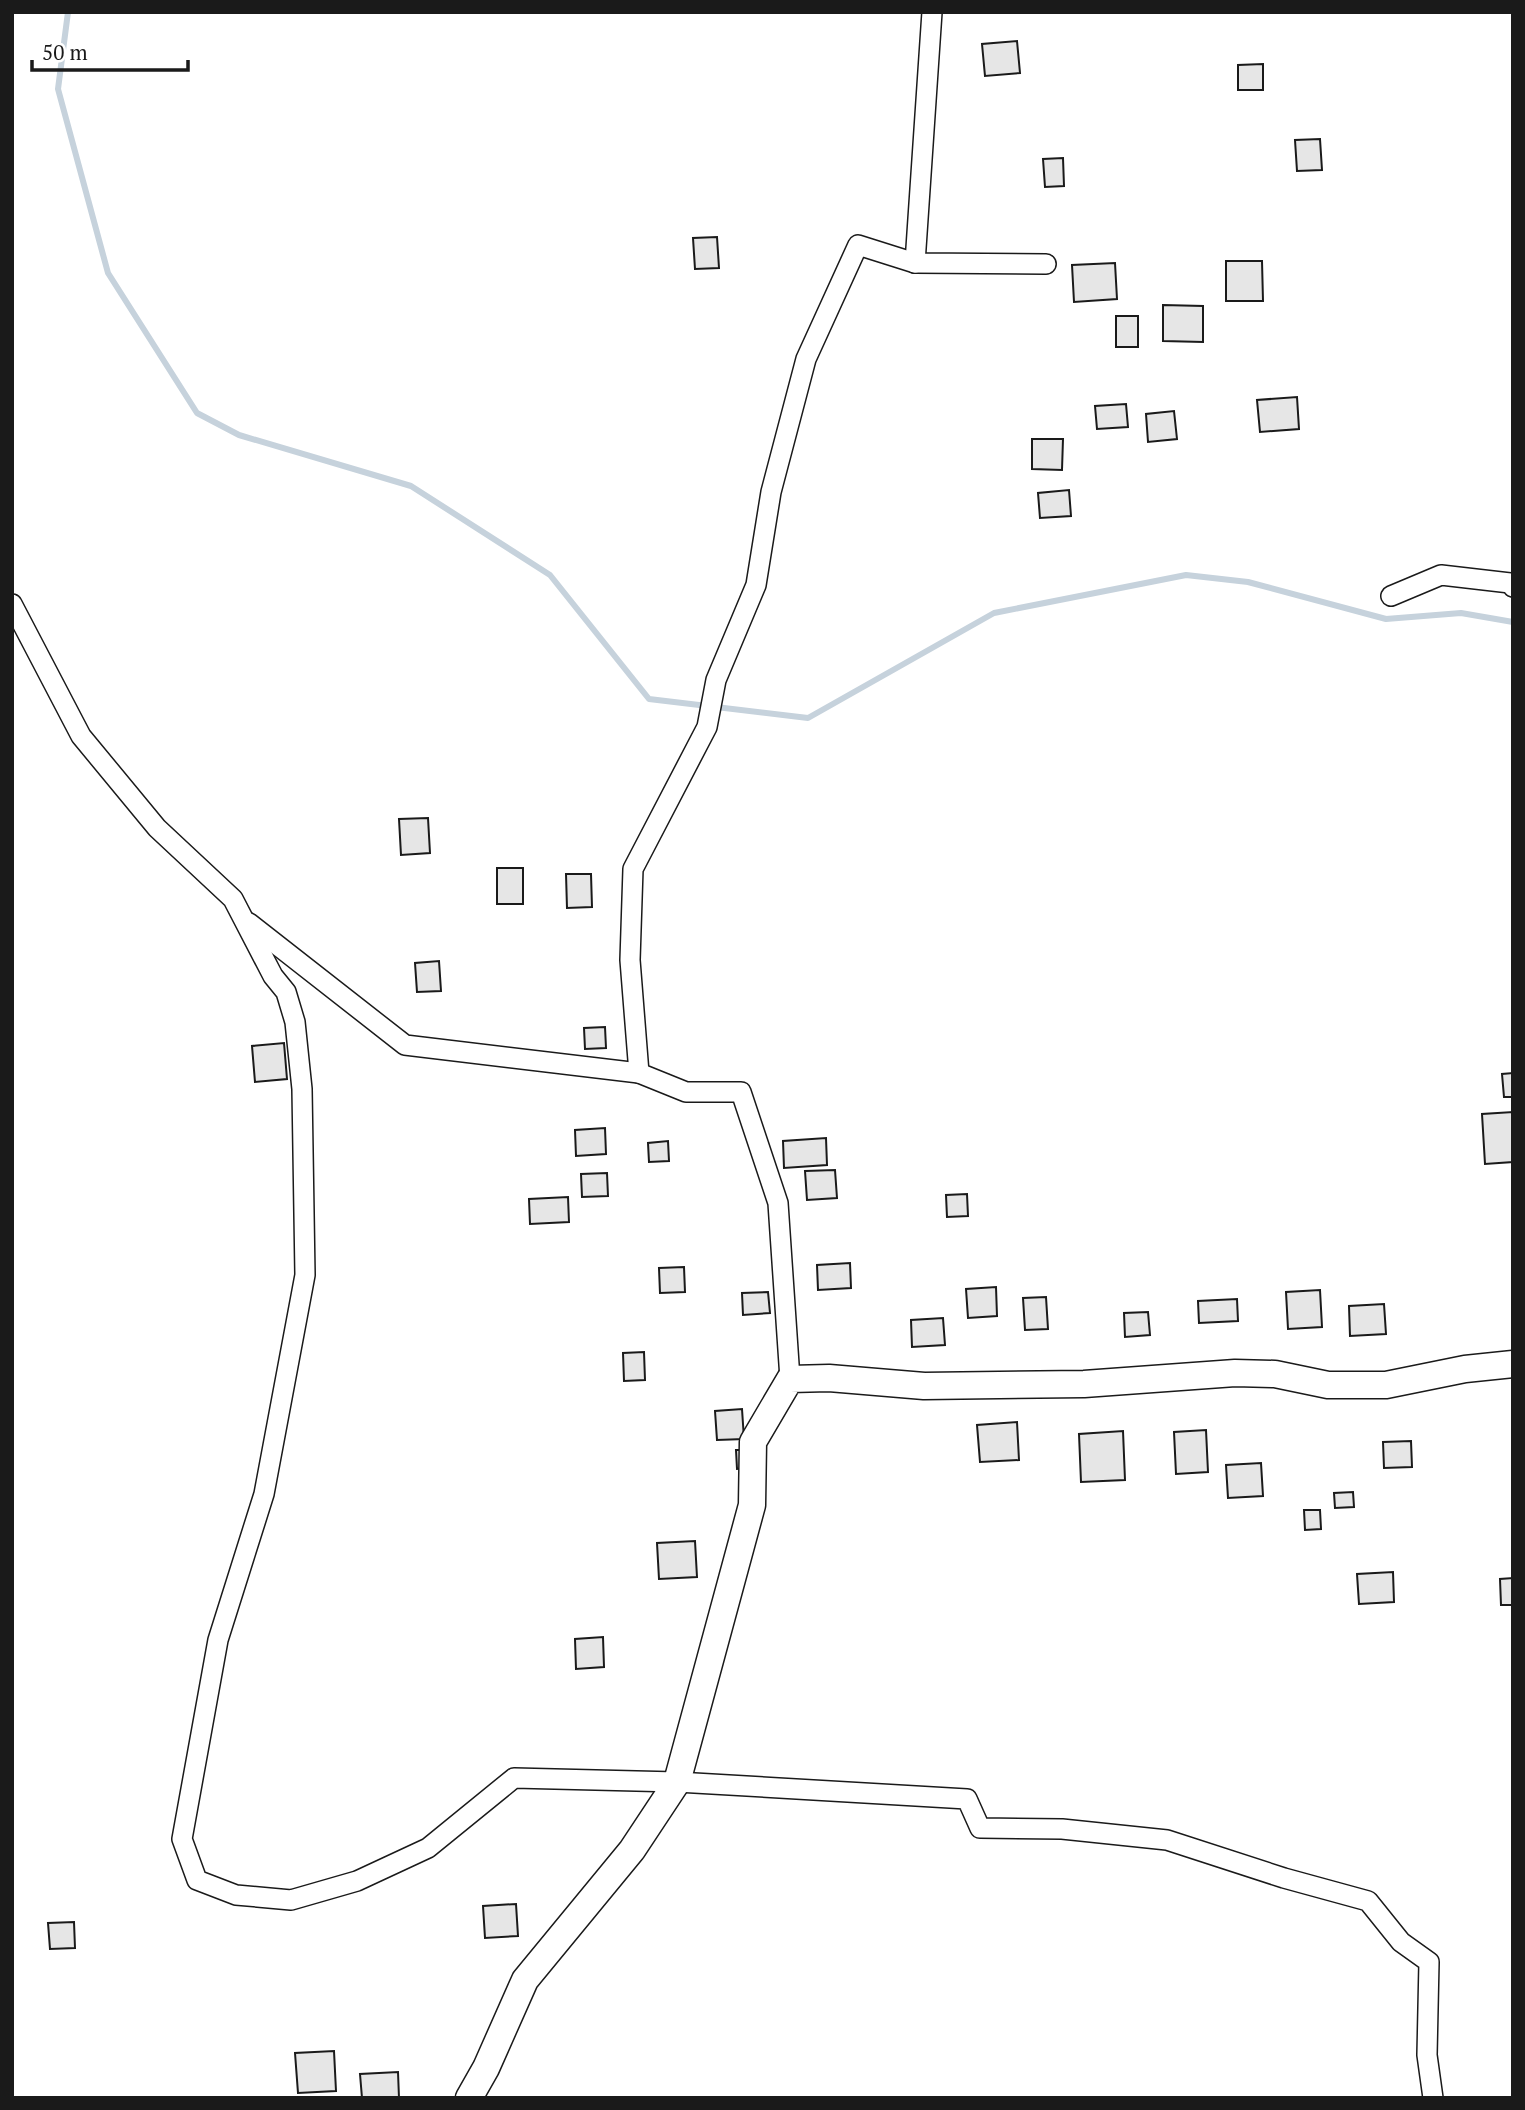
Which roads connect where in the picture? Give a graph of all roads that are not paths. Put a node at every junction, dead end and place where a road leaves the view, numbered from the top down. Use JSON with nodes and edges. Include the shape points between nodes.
{"nodes":[{"id":1,"x":932,"y":12,"type":"edge"},
{"id":2,"x":915,"y":263,"type":"junction"},
{"id":3,"x":1046,"y":264,"type":"dead end"},
{"id":4,"x":1513,"y":587,"type":"edge"},
{"id":5,"x":1391,"y":596,"type":"dead end"},
{"id":6,"x":12,"y":604,"type":"edge"},
{"id":7,"x":243,"y":919,"type":"junction"},
{"id":8,"x":639,"y":1073,"type":"junction"},
{"id":9,"x":1513,"y":1364,"type":"edge"},
{"id":10,"x":790,"y":1379,"type":"junction"},
{"id":11,"x":677,"y":1782,"type":"junction"},
{"id":12,"x":469,"y":2098,"type":"edge"},
{"id":13,"x":1433,"y":2098,"type":"edge"}],
"edges":[{"from":1,"to":2,"type":"street"},
{"from":2,"to":3,"type":"street"},
{"from":2,"to":8,"type":"street","via":[[858,245],[806,359],[771,492],[755,585],[716,680],[708,727],[633,869],[630,960]]},
{"from":4,"to":5,"type":"street","via":[[1441,575]]},
{"from":6,"to":7,"type":"street","via":[[81,736],[157,828],[233,899]]},
{"from":7,"to":8,"type":"street","via":[[405,1045]]},
{"from":7,"to":11,"type":"street","via":[[272,976],[286,992],[295,1021],[302,1089],[304,1275],[264,1494],[218,1640],[182,1839],[197,1880],[236,1895],[291,1900],[357,1881],[428,1848],[514,1778]]},
{"from":8,"to":10,"type":"street","via":[[686,1093],[741,1091],[778,1203]]},
{"from":9,"to":10,"type":"street","via":[[1386,1385],[1328,1385],[1275,1374],[1235,1373],[1084,1384],[924,1385]]},
{"from":10,"to":11,"type":"street","via":[[753,1442],[752,1504]]},
{"from":11,"to":12,"type":"street","via":[[632,1850],[525,1980]]},
{"from":11,"to":13,"type":"street","via":[[967,1799],[980,1828],[1062,1829],[1167,1840],[1368,1900],[1401,1942],[1429,1962],[1427,2055]]}]}
